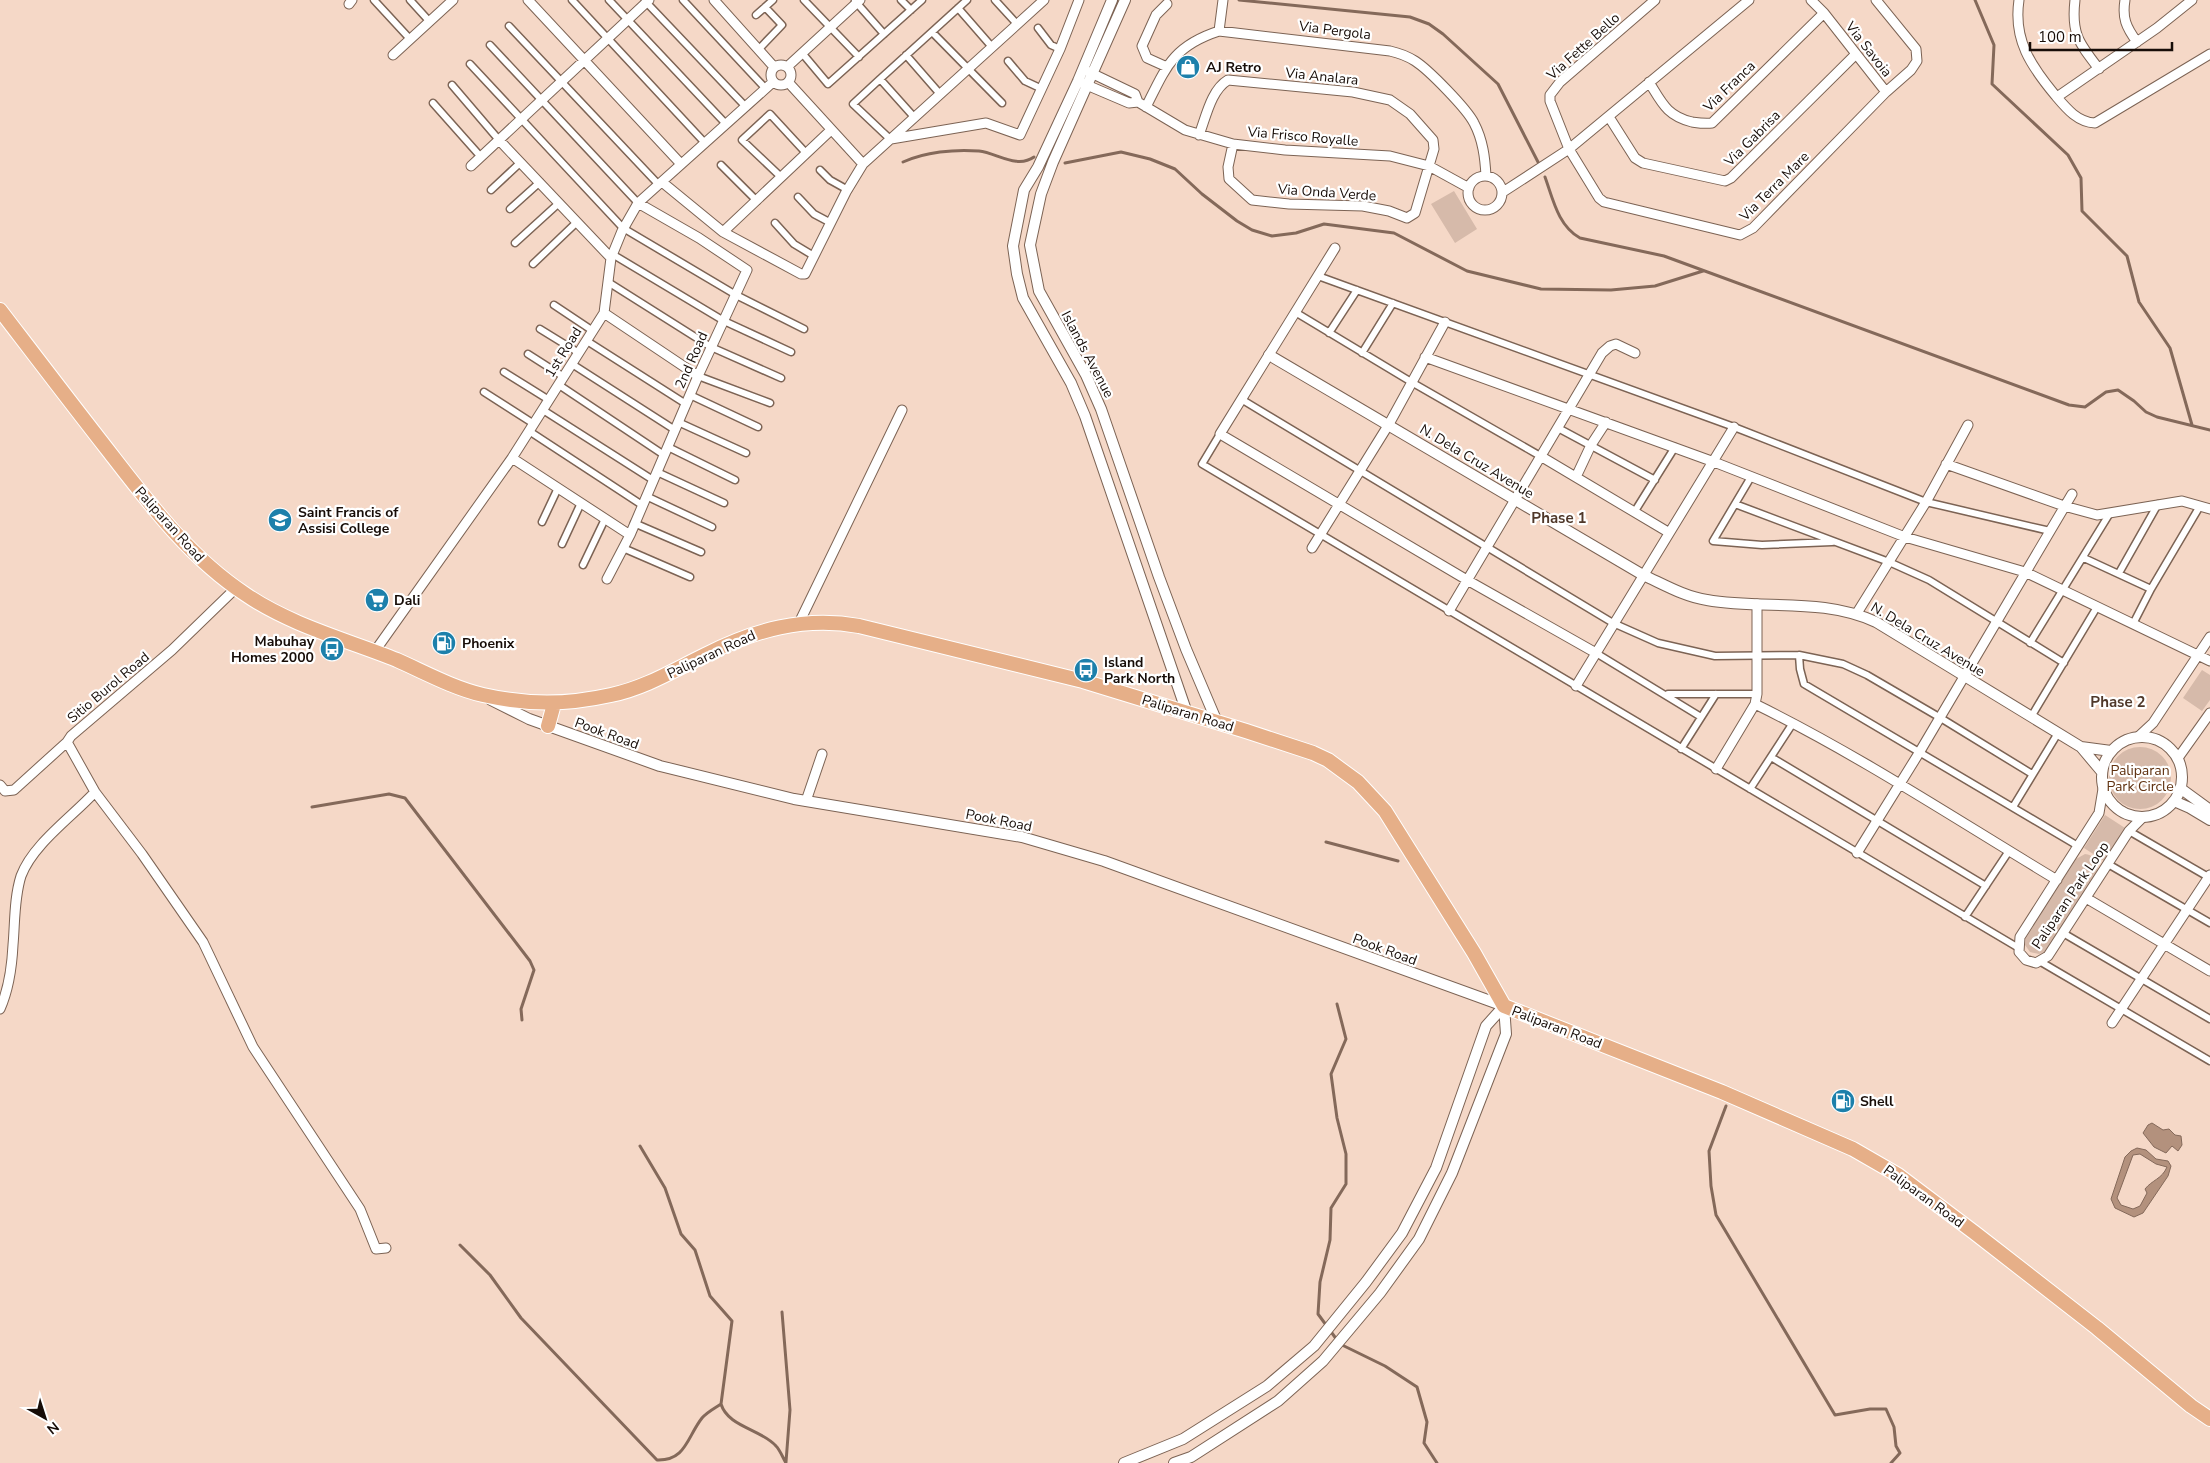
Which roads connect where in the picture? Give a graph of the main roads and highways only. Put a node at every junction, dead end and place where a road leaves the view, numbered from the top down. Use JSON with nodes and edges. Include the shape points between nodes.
{"nodes":[{"id":1,"x":0,"y":310,"type":"edge"},
{"id":2,"x":554,"y":704,"type":"junction"},
{"id":3,"x":548,"y":726,"type":"road end"},
{"id":4,"x":2210,"y":1419,"type":"edge"}],
"edges":[{"from":1,"to":2,"type":"main road","name":"Paliparan Road","via":[[181,540],[236,588],[278,612],[481,694]]},
{"from":2,"to":3,"type":"main road"},
{"from":2,"to":4,"type":"main road","name":"Paliparan Road","via":[[636,689],[739,639],[766,630],[799,623],[830,622],[868,628],[1082,681],[1313,753],[1358,782],[1385,811],[1504,1006],[1722,1092],[1853,1149],[1879,1164],[1914,1187]]}]}
